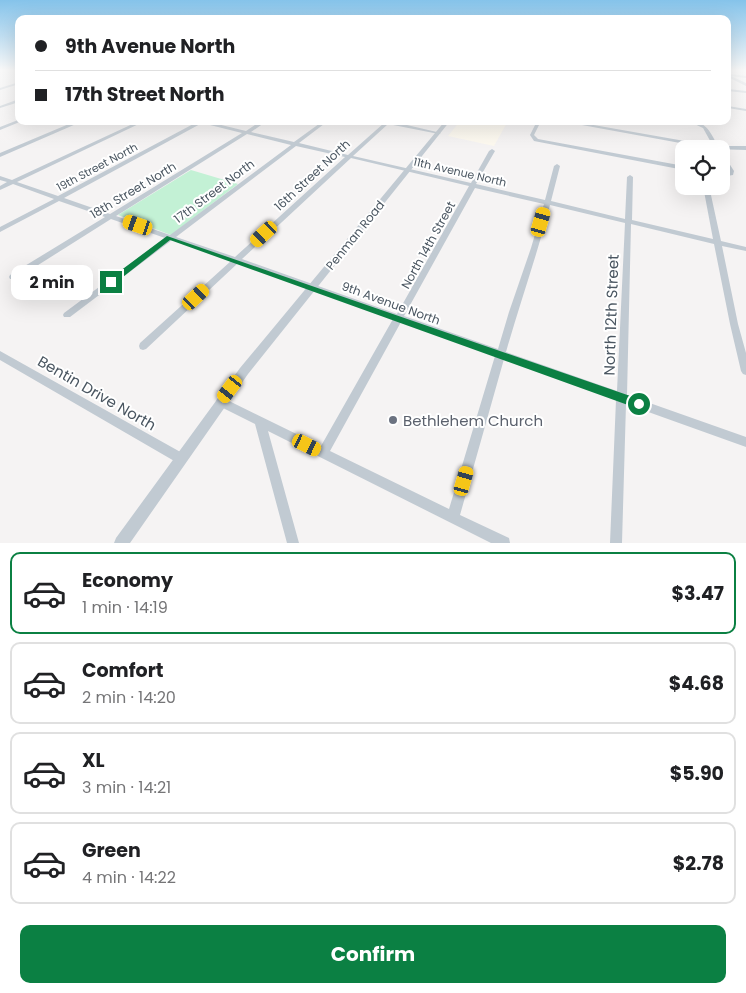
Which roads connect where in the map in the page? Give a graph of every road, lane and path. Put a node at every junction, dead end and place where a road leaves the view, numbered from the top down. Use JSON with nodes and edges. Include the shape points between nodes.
{"nodes":[{"id":1,"x":15,"y":101,"type":"edge"},
{"id":2,"x":0,"y":107,"type":"edge"},
{"id":3,"x":731,"y":108,"type":"edge"},
{"id":4,"x":746,"y":110,"type":"edge"},
{"id":5,"x":15,"y":123,"type":"edge"},
{"id":6,"x":71,"y":125,"type":"edge"},
{"id":7,"x":134,"y":125,"type":"edge"},
{"id":8,"x":194,"y":125,"type":"edge"},
{"id":9,"x":213,"y":125,"type":"edge"},
{"id":10,"x":259,"y":125,"type":"edge"},
{"id":11,"x":321,"y":125,"type":"edge"},
{"id":12,"x":381,"y":125,"type":"edge"},
{"id":13,"x":400,"y":125,"type":"edge"},
{"id":14,"x":445,"y":125,"type":"edge"},
{"id":15,"x":537,"y":125,"type":"edge"},
{"id":16,"x":585,"y":125,"type":"edge"},
{"id":17,"x":700,"y":125,"type":"edge"},
{"id":18,"x":0,"y":129,"type":"edge"},
{"id":19,"x":439,"y":132,"type":"junction"},
{"id":20,"x":246,"y":133,"type":"junction"},
{"id":21,"x":712,"y":140,"type":"edge"},
{"id":22,"x":675,"y":141,"type":"edge"},
{"id":23,"x":295,"y":144,"type":"junction"},
{"id":24,"x":730,"y":148,"type":"edge"},
{"id":25,"x":746,"y":148,"type":"edge"},
{"id":26,"x":492,"y":151,"type":"dead end"},
{"id":27,"x":0,"y":155,"type":"edge"},
{"id":28,"x":348,"y":157,"type":"junction"},
{"id":29,"x":557,"y":166,"type":"dead end"},
{"id":30,"x":675,"y":166,"type":"edge"},
{"id":31,"x":408,"y":170,"type":"junction"},
{"id":32,"x":630,"y":177,"type":"dead end"},
{"id":33,"x":0,"y":178,"type":"edge"},
{"id":34,"x":12,"y":182,"type":"junction"},
{"id":35,"x":473,"y":186,"type":"junction"},
{"id":36,"x":0,"y":188,"type":"edge"},
{"id":37,"x":708,"y":195,"type":"edge"},
{"id":38,"x":60,"y":198,"type":"junction"},
{"id":39,"x":546,"y":203,"type":"junction"},
{"id":40,"x":112,"y":216,"type":"junction"},
{"id":41,"x":627,"y":221,"type":"junction"},
{"id":42,"x":0,"y":230,"type":"edge"},
{"id":43,"x":170,"y":238,"type":"junction"},
{"id":44,"x":718,"y":243,"type":"junction"},
{"id":45,"x":746,"y":249,"type":"edge"},
{"id":46,"x":236,"y":260,"type":"junction"},
{"id":47,"x":13,"y":277,"type":"dead end"},
{"id":48,"x":312,"y":287,"type":"junction"},
{"id":49,"x":68,"y":315,"type":"dead end"},
{"id":50,"x":399,"y":319,"type":"junction"},
{"id":51,"x":143,"y":346,"type":"dead end"},
{"id":52,"x":0,"y":355,"type":"edge"},
{"id":53,"x":501,"y":355,"type":"junction"},
{"id":54,"x":746,"y":371,"type":"edge"},
{"id":55,"x":621,"y":398,"type":"junction"},
{"id":56,"x":221,"y":402,"type":"junction"},
{"id":57,"x":260,"y":422,"type":"junction"},
{"id":58,"x":746,"y":442,"type":"edge"},
{"id":59,"x":323,"y":453,"type":"junction"},
{"id":60,"x":180,"y":458,"type":"junction"},
{"id":61,"x":453,"y":518,"type":"junction"},
{"id":62,"x":121,"y":543,"type":"edge"},
{"id":63,"x":293,"y":543,"type":"edge"},
{"id":64,"x":504,"y":543,"type":"edge"},
{"id":65,"x":616,"y":543,"type":"edge"}],
"edges":[{"from":1,"to":2,"type":"street"},
{"from":3,"to":4,"type":"street"},
{"from":5,"to":18,"type":"street"},
{"from":6,"to":27,"type":"street"},
{"from":7,"to":34,"type":"street"},
{"from":8,"to":38,"type":"street","name":"19th Street North"},
{"from":9,"to":20,"type":"street","name":"11th Avenue North"},
{"from":10,"to":20,"type":"street","name":"18th Street North"},
{"from":11,"to":23,"type":"street","name":"17th Street North"},
{"from":12,"to":28,"type":"street","name":"16th Street North"},
{"from":13,"to":19,"type":"street"},
{"from":14,"to":19,"type":"street","name":"Penman Road"},
{"from":15,"to":30,"type":"street","via":[[532,135],[536,140]]},
{"from":16,"to":22,"type":"street"},
{"from":17,"to":21,"type":"street","via":[[705,127]]},
{"from":19,"to":31,"type":"street","name":"Penman Road"},
{"from":20,"to":23,"type":"street","name":"11th Avenue North"},
{"from":20,"to":40,"type":"street","name":"18th Street North"},
{"from":23,"to":28,"type":"street","name":"11th Avenue North"},
{"from":23,"to":43,"type":"street","name":"17th Street North"},
{"from":24,"to":25,"type":"street"},
{"from":26,"to":35,"type":"street","name":"North 14th Street"},
{"from":28,"to":31,"type":"street","name":"11th Avenue North"},
{"from":28,"to":46,"type":"street","name":"16th Street North"},
{"from":29,"to":39,"type":"street"},
{"from":31,"to":35,"type":"street","name":"11th Avenue North"},
{"from":31,"to":48,"type":"street","name":"Penman Road"},
{"from":32,"to":41,"type":"street","name":"North 12th Street"},
{"from":33,"to":34,"type":"street","name":"9th Avenue North"},
{"from":34,"to":36,"type":"street"},
{"from":34,"to":38,"type":"street","name":"9th Avenue North"},
{"from":35,"to":39,"type":"street","name":"11th Avenue North"},
{"from":35,"to":50,"type":"street","name":"North 14th Street"},
{"from":37,"to":44,"type":"street"},
{"from":38,"to":40,"type":"street","name":"9th Avenue North"},
{"from":38,"to":42,"type":"street","name":"19th Street North"},
{"from":39,"to":41,"type":"street","name":"11th Avenue North"},
{"from":39,"to":53,"type":"street"},
{"from":40,"to":43,"type":"street","name":"9th Avenue North"},
{"from":40,"to":47,"type":"street","name":"18th Street North"},
{"from":41,"to":44,"type":"street","name":"11th Avenue North"},
{"from":41,"to":55,"type":"street","name":"North 12th Street"},
{"from":43,"to":46,"type":"street","name":"9th Avenue North"},
{"from":43,"to":49,"type":"street","name":"17th Street North"},
{"from":44,"to":45,"type":"street","name":"11th Avenue North"},
{"from":44,"to":54,"type":"street"},
{"from":46,"to":48,"type":"street","name":"9th Avenue North"},
{"from":46,"to":51,"type":"street","name":"16th Street North"},
{"from":48,"to":50,"type":"street","name":"9th Avenue North"},
{"from":48,"to":56,"type":"street","name":"Penman Road"},
{"from":50,"to":53,"type":"street","name":"9th Avenue North"},
{"from":50,"to":59,"type":"street","name":"North 14th Street"},
{"from":52,"to":60,"type":"street","name":"Bentin Drive North"},
{"from":53,"to":55,"type":"street","name":"9th Avenue North"},
{"from":53,"to":61,"type":"street"},
{"from":55,"to":58,"type":"street","name":"9th Avenue North"},
{"from":55,"to":65,"type":"street","name":"North 12th Street"},
{"from":56,"to":57,"type":"street"},
{"from":56,"to":60,"type":"street","name":"Penman Road"},
{"from":57,"to":59,"type":"street"},
{"from":57,"to":63,"type":"street"},
{"from":59,"to":61,"type":"street"},
{"from":60,"to":62,"type":"street","name":"Penman Road"},
{"from":61,"to":64,"type":"street"}]}
